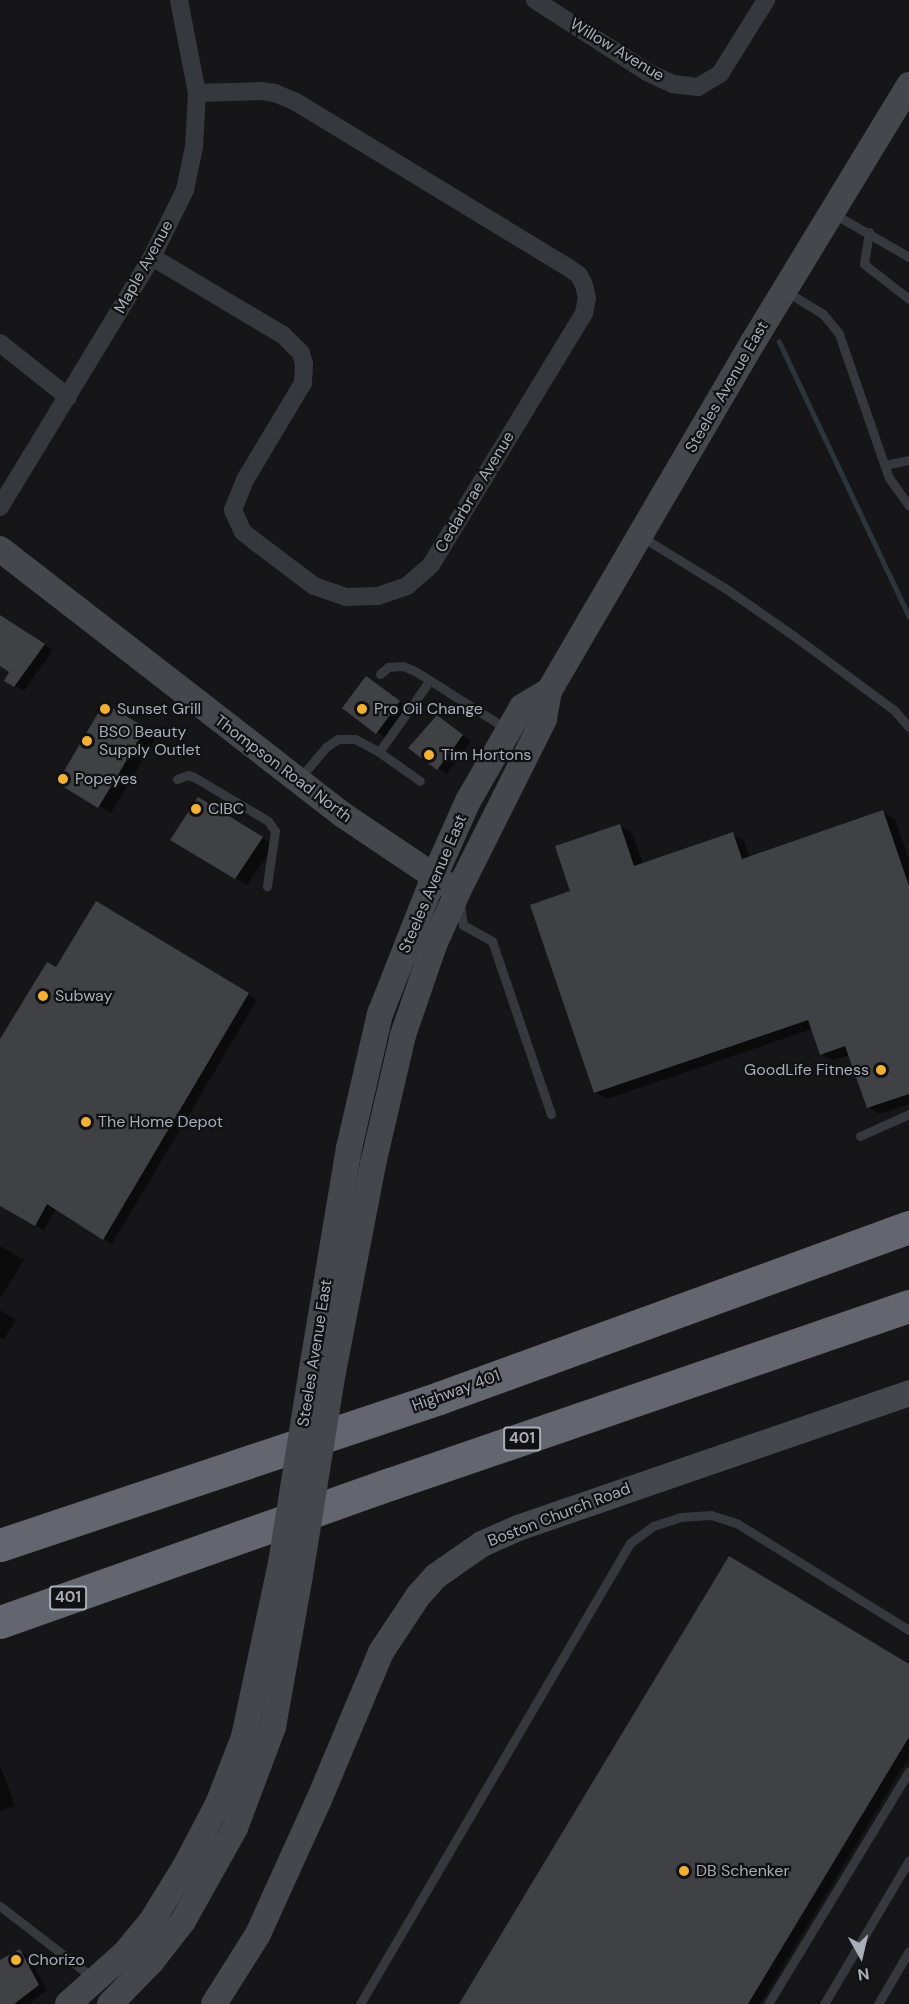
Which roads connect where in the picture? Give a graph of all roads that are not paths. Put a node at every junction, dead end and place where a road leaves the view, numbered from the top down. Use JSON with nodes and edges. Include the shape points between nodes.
{"nodes":[{"id":1,"x":179,"y":0,"type":"edge"},
{"id":2,"x":535,"y":0,"type":"edge"},
{"id":3,"x":766,"y":0,"type":"edge"},
{"id":4,"x":197,"y":93,"type":"junction"},
{"id":5,"x":903,"y":99,"type":"edge"},
{"id":6,"x":832,"y":212,"type":"junction"},
{"id":7,"x":869,"y":232,"type":"junction"},
{"id":8,"x":152,"y":256,"type":"junction"},
{"id":9,"x":909,"y":257,"type":"edge"},
{"id":10,"x":785,"y":290,"type":"junction"},
{"id":11,"x":909,"y":299,"type":"edge"},
{"id":12,"x":0,"y":343,"type":"edge"},
{"id":13,"x":68,"y":397,"type":"junction"},
{"id":14,"x":909,"y":460,"type":"edge"},
{"id":15,"x":885,"y":465,"type":"junction"},
{"id":16,"x":909,"y":506,"type":"edge"},
{"id":17,"x":0,"y":507,"type":"edge"},
{"id":18,"x":640,"y":536,"type":"junction"},
{"id":19,"x":0,"y":549,"type":"edge"},
{"id":20,"x":380,"y":674,"type":"dead end"},
{"id":21,"x":430,"y":680,"type":"junction"},
{"id":22,"x":549,"y":691,"type":"junction"},
{"id":23,"x":909,"y":727,"type":"edge"},
{"id":24,"x":509,"y":730,"type":"junction"},
{"id":25,"x":379,"y":752,"type":"junction"},
{"id":26,"x":177,"y":779,"type":"dead end"},
{"id":27,"x":298,"y":781,"type":"junction"},
{"id":28,"x":420,"y":781,"type":"dead end"},
{"id":29,"x":434,"y":877,"type":"junction"},
{"id":30,"x":267,"y":886,"type":"dead end"},
{"id":31,"x":458,"y":891,"type":"junction"},
{"id":32,"x":551,"y":1114,"type":"dead end"},
{"id":33,"x":909,"y":1114,"type":"edge"},
{"id":34,"x":860,"y":1137,"type":"dead end"},
{"id":35,"x":909,"y":1227,"type":"edge"},
{"id":36,"x":909,"y":1306,"type":"edge"},
{"id":37,"x":322,"y":1374,"type":"junction"},
{"id":38,"x":909,"y":1393,"type":"edge"},
{"id":39,"x":0,"y":1545,"type":"edge"},
{"id":40,"x":290,"y":1569,"type":"junction"},
{"id":41,"x":0,"y":1622,"type":"edge"},
{"id":42,"x":909,"y":1630,"type":"edge"},
{"id":43,"x":909,"y":1771,"type":"edge"},
{"id":44,"x":907,"y":1867,"type":"edge"},
{"id":45,"x":0,"y":1906,"type":"edge"},
{"id":46,"x":909,"y":1951,"type":"edge"},
{"id":47,"x":96,"y":1980,"type":"junction"},
{"id":48,"x":118,"y":2002,"type":"edge"},
{"id":49,"x":68,"y":2004,"type":"edge"},
{"id":50,"x":214,"y":2004,"type":"edge"},
{"id":51,"x":360,"y":2004,"type":"edge"},
{"id":52,"x":768,"y":2004,"type":"edge"},
{"id":53,"x":824,"y":2004,"type":"edge"},
{"id":54,"x":878,"y":2004,"type":"edge"}],
"edges":[{"from":1,"to":4,"type":"street","name":"Maple Avenue"},
{"from":2,"to":3,"type":"street","name":"Willow Avenue","via":[[647,72],[673,84],[699,87],[720,74]]},
{"from":4,"to":8,"type":"street","name":"Maple Avenue","via":[[191,171]]},
{"from":4,"to":8,"type":"street","name":"Cedarbrae Avenue","via":[[261,91],[296,102],[579,275],[587,298],[584,313],[431,565],[407,586],[378,596],[346,597],[314,586],[257,543],[243,532],[232,510],[245,480],[303,383],[301,353],[283,335]]},
{"from":5,"to":6,"type":"main road","name":"Steeles Avenue East"},
{"from":6,"to":7,"type":"lane"},
{"from":6,"to":10,"type":"main road","name":"Steeles Avenue East"},
{"from":7,"to":9,"type":"lane"},
{"from":7,"to":11,"type":"lane","via":[[864,264]]},
{"from":8,"to":13,"type":"street","name":"Maple Avenue"},
{"from":10,"to":15,"type":"lane","via":[[823,314],[839,334]]},
{"from":10,"to":18,"type":"main road","name":"Steeles Avenue East"},
{"from":12,"to":13,"type":"street"},
{"from":13,"to":17,"type":"street","name":"Maple Avenue"},
{"from":14,"to":15,"type":"lane"},
{"from":15,"to":16,"type":"lane"},
{"from":18,"to":22,"type":"main road","name":"Steeles Avenue East"},
{"from":18,"to":23,"type":"lane","via":[[794,636],[894,710]]},
{"from":19,"to":27,"type":"main road","name":"Thompson Road North"},
{"from":20,"to":21,"type":"lane","via":[[388,668],[403,666]]},
{"from":21,"to":24,"type":"lane"},
{"from":21,"to":25,"type":"lane"},
{"from":22,"to":24,"type":"main road","name":"Steeles Avenue East","via":[[522,707]]},
{"from":22,"to":31,"type":"main road","name":"Steeles Avenue East","via":[[544,719]]},
{"from":24,"to":29,"type":"main road","name":"Steeles Avenue East","via":[[468,801]]},
{"from":25,"to":27,"type":"lane","via":[[355,739],[338,739],[312,760]]},
{"from":25,"to":28,"type":"lane"},
{"from":26,"to":30,"type":"lane","via":[[194,777],[268,821],[275,831]]},
{"from":27,"to":29,"type":"main road","name":"Thompson Road North"},
{"from":29,"to":31,"type":"main road","name":"Thompson Road North"},
{"from":29,"to":37,"type":"main road","name":"Steeles Avenue East","via":[[377,1025],[349,1148]]},
{"from":31,"to":32,"type":"lane","via":[[463,925],[492,941]]},
{"from":31,"to":37,"type":"main road","name":"Steeles Avenue East","via":[[434,945],[403,1035]]},
{"from":33,"to":34,"type":"lane"},
{"from":35,"to":39,"type":"highway","name":"Highway 401","via":[[439,1398]]},
{"from":36,"to":41,"type":"highway","number":"401"},
{"from":37,"to":40,"type":"main road","name":"Steeles Avenue East","bridge":true},
{"from":38,"to":50,"type":"main road","name":"Boston Church Road","via":[[518,1528],[482,1544],[436,1576],[381,1652],[258,1934]]},
{"from":40,"to":47,"type":"main road","name":"Steeles Avenue East","via":[[244,1737],[218,1804],[186,1867],[151,1922]]},
{"from":40,"to":48,"type":"main road","name":"Steeles Avenue East","via":[[273,1727],[235,1828],[183,1921]]},
{"from":42,"to":51,"type":"lane","via":[[738,1524],[711,1515],[681,1517],[653,1526],[630,1543]]},
{"from":43,"to":52,"type":"lane"},
{"from":44,"to":53,"type":"lane"},
{"from":45,"to":47,"type":"lane"},
{"from":46,"to":54,"type":"lane"},
{"from":47,"to":48,"type":"main road"},
{"from":47,"to":49,"type":"main road","name":"Steeles Avenue East"}]}
